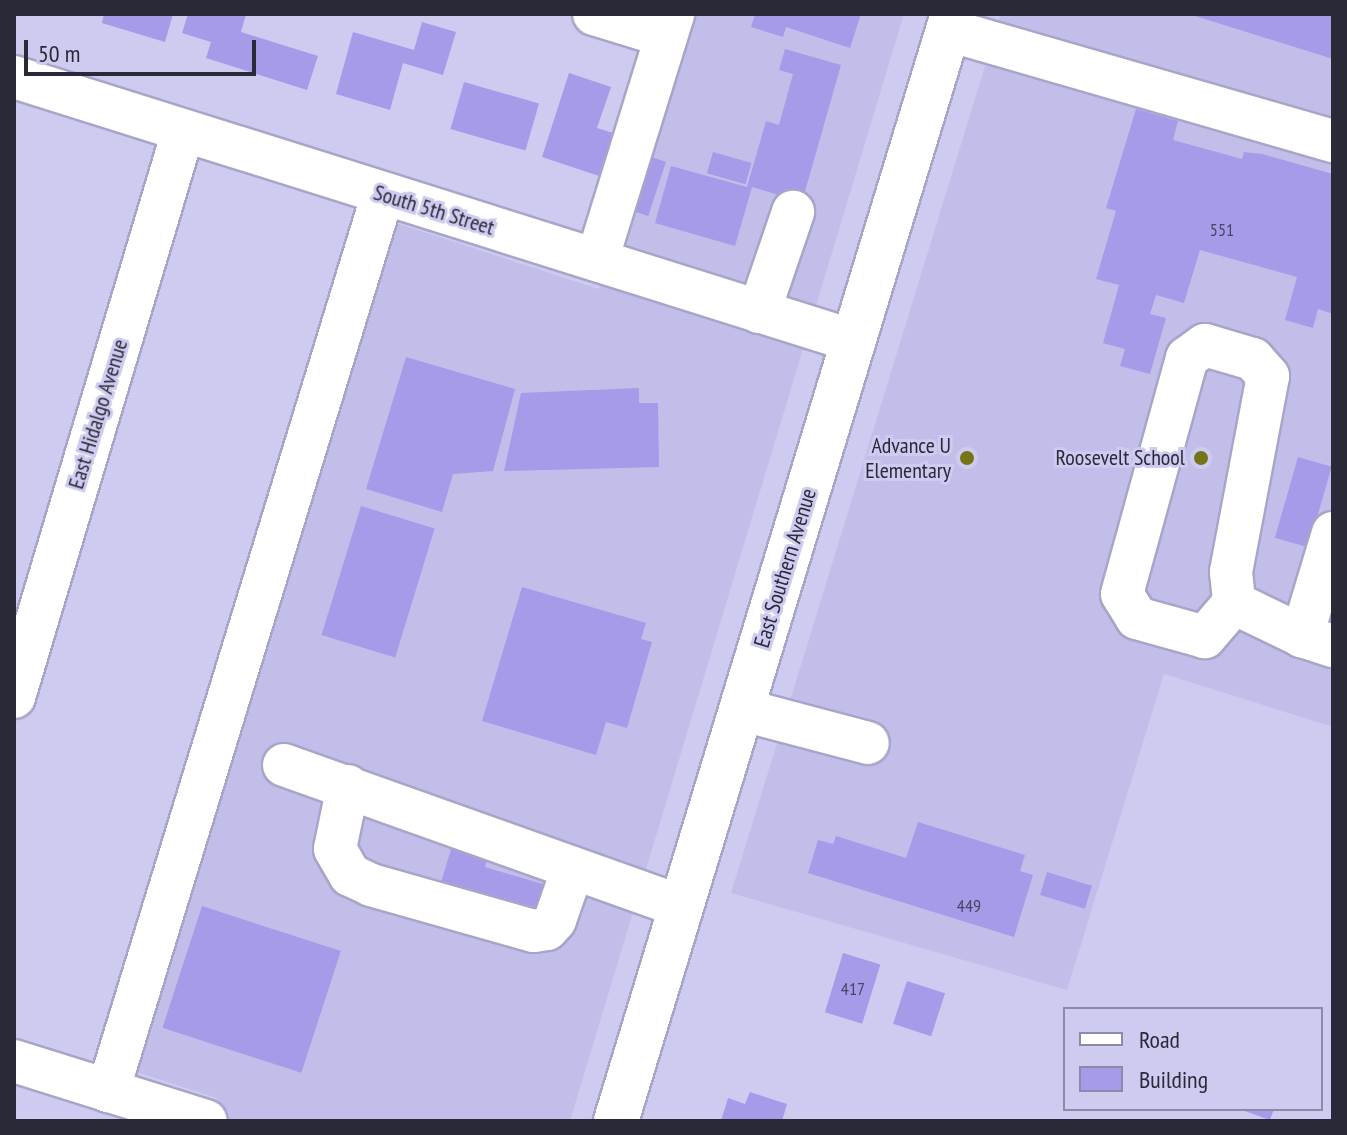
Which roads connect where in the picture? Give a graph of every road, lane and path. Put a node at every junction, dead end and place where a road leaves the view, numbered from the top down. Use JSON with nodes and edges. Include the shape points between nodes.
{"nodes":[{"id":1,"x":594,"y":14,"type":"edge"},
{"id":2,"x":950,"y":22,"type":"edge"},
{"id":3,"x":670,"y":25,"type":"edge"},
{"id":4,"x":14,"y":77,"type":"edge"},
{"id":5,"x":183,"y":132,"type":"junction"},
{"id":6,"x":1333,"y":141,"type":"edge"},
{"id":7,"x":383,"y":194,"type":"junction"},
{"id":8,"x":793,"y":212,"type":"dead end"},
{"id":9,"x":597,"y":260,"type":"junction"},
{"id":10,"x":759,"y":312,"type":"junction"},
{"id":11,"x":854,"y":341,"type":"junction"},
{"id":12,"x":1333,"y":533,"type":"edge"},
{"id":13,"x":1234,"y":603,"type":"junction"},
{"id":14,"x":1318,"y":641,"type":"edge"},
{"id":15,"x":14,"y":697,"type":"edge"},
{"id":16,"x":743,"y":710,"type":"junction"},
{"id":17,"x":868,"y":743,"type":"dead end"},
{"id":18,"x":284,"y":765,"type":"dead end"},
{"id":19,"x":348,"y":786,"type":"junction"},
{"id":20,"x":573,"y":868,"type":"junction"},
{"id":21,"x":681,"y":906,"type":"junction"},
{"id":22,"x":14,"y":1061,"type":"edge"},
{"id":23,"x":108,"y":1091,"type":"junction"},
{"id":24,"x":206,"y":1121,"type":"edge"},
{"id":25,"x":616,"y":1121,"type":"edge"}],
"edges":[{"from":1,"to":3,"type":"street"},
{"from":2,"to":6,"type":"street"},
{"from":2,"to":11,"type":"main road","name":"East Southern Avenue"},
{"from":3,"to":9,"type":"street"},
{"from":4,"to":5,"type":"street","name":"South 5th Street"},
{"from":5,"to":7,"type":"street","name":"South 5th Street"},
{"from":5,"to":15,"type":"street","name":"East Hidalgo Avenue"},
{"from":7,"to":9,"type":"street","name":"South 5th Street"},
{"from":7,"to":23,"type":"street"},
{"from":8,"to":10,"type":"street"},
{"from":9,"to":10,"type":"street","name":"South 5th Street"},
{"from":10,"to":11,"type":"street","name":"South 5th Street"},
{"from":11,"to":16,"type":"main road","name":"East Southern Avenue"},
{"from":12,"to":14,"type":"street"},
{"from":13,"to":13,"type":"street","via":[[1231,572],[1268,376],[1253,359],[1205,345],[1187,358],[1122,594],[1137,618],[1205,637]]},
{"from":13,"to":14,"type":"street"},
{"from":16,"to":17,"type":"street"},
{"from":16,"to":21,"type":"main road","name":"East Southern Avenue"},
{"from":18,"to":19,"type":"street"},
{"from":19,"to":20,"type":"street"},
{"from":19,"to":20,"type":"street","via":[[335,849],[350,875],[371,885],[534,931],[547,929],[555,920]]},
{"from":20,"to":21,"type":"street"},
{"from":21,"to":25,"type":"main road","name":"East Southern Avenue"},
{"from":22,"to":23,"type":"street"},
{"from":23,"to":24,"type":"street"}]}
